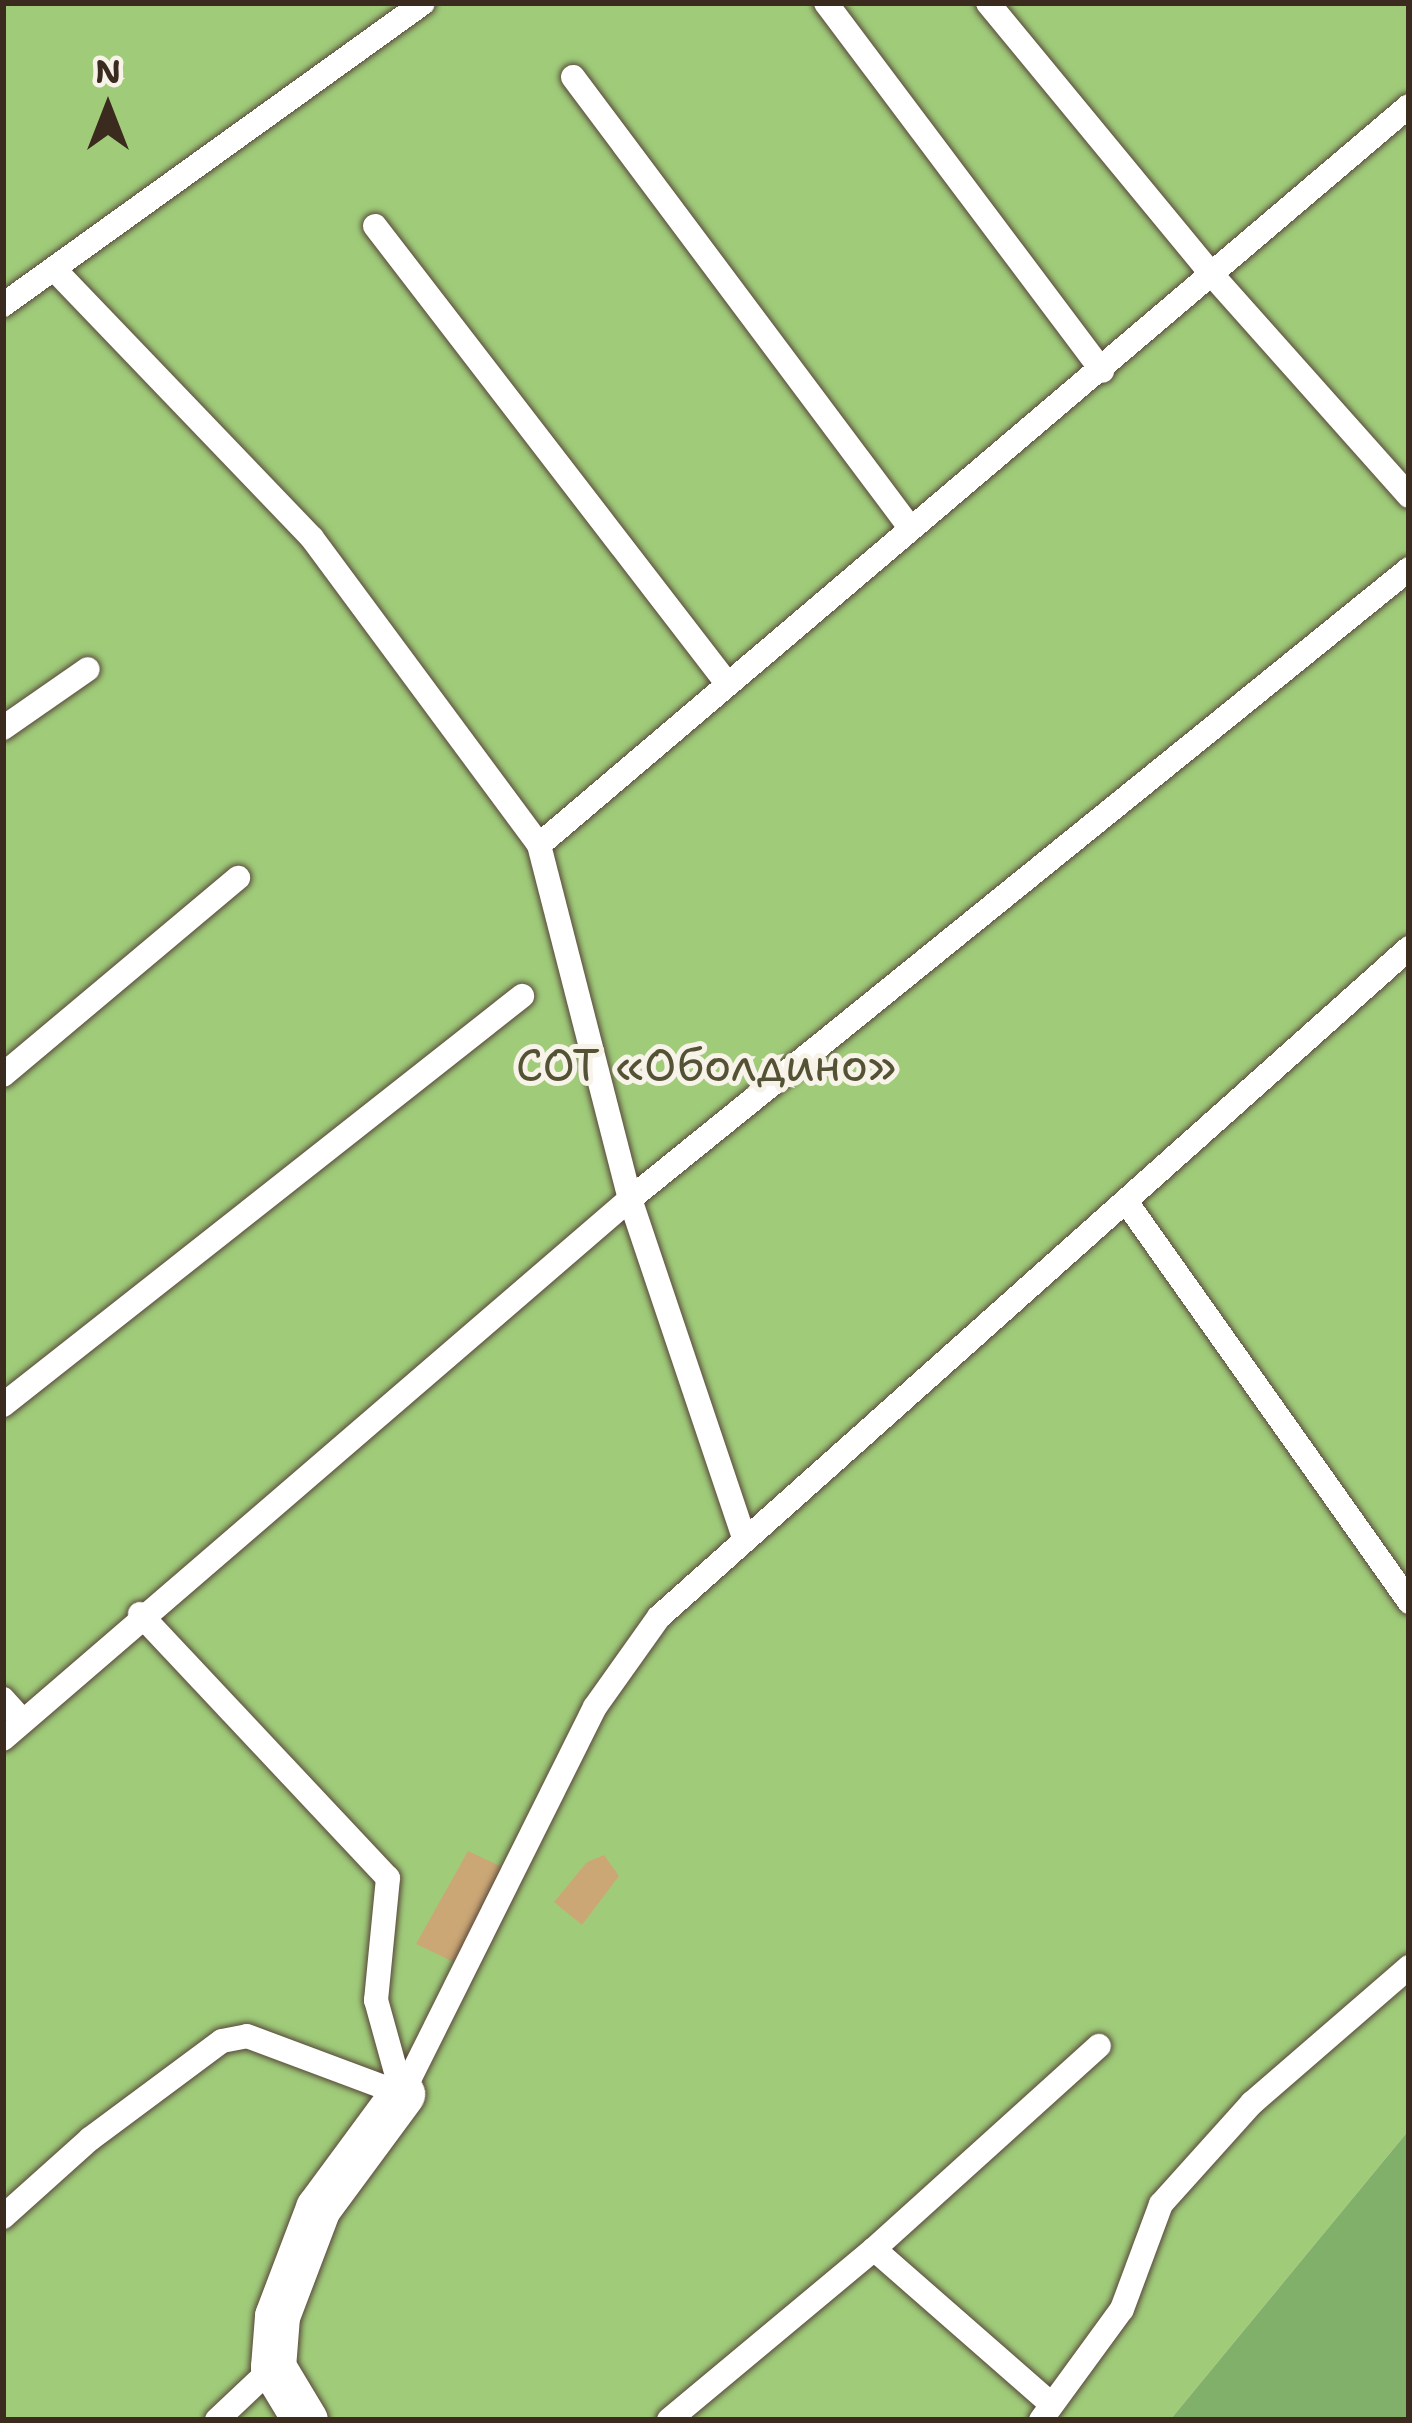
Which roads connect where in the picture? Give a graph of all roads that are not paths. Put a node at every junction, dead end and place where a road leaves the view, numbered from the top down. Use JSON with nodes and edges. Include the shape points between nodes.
{"nodes":[{"id":1,"x":423,"y":3,"type":"edge"},
{"id":2,"x":826,"y":3,"type":"edge"},
{"id":3,"x":988,"y":3,"type":"edge"},
{"id":4,"x":573,"y":77,"type":"dead end"},
{"id":5,"x":1409,"y":106,"type":"edge"},
{"id":6,"x":375,"y":226,"type":"dead end"},
{"id":7,"x":56,"y":271,"type":"junction"},
{"id":8,"x":1214,"y":278,"type":"junction"},
{"id":9,"x":3,"y":305,"type":"edge"},
{"id":10,"x":1102,"y":371,"type":"junction"},
{"id":11,"x":1409,"y":496,"type":"edge"},
{"id":12,"x":908,"y":525,"type":"junction"},
{"id":13,"x":1409,"y":568,"type":"edge"},
{"id":14,"x":88,"y":669,"type":"dead end"},
{"id":15,"x":726,"y":682,"type":"junction"},
{"id":16,"x":3,"y":728,"type":"edge"},
{"id":17,"x":539,"y":845,"type":"junction"},
{"id":18,"x":238,"y":878,"type":"dead end"},
{"id":19,"x":1409,"y":948,"type":"edge"},
{"id":20,"x":522,"y":995,"type":"dead end"},
{"id":21,"x":3,"y":1076,"type":"edge"},
{"id":22,"x":630,"y":1199,"type":"junction"},
{"id":23,"x":1127,"y":1203,"type":"junction"},
{"id":24,"x":3,"y":1405,"type":"edge"},
{"id":25,"x":744,"y":1538,"type":"junction"},
{"id":26,"x":1409,"y":1602,"type":"edge"},
{"id":27,"x":140,"y":1614,"type":"junction"},
{"id":28,"x":3,"y":1699,"type":"edge"},
{"id":29,"x":21,"y":1719,"type":"junction"},
{"id":30,"x":3,"y":1739,"type":"edge"},
{"id":31,"x":1409,"y":1967,"type":"edge"},
{"id":32,"x":1099,"y":2046,"type":"dead end"},
{"id":33,"x":402,"y":2094,"type":"junction"},
{"id":34,"x":3,"y":2217,"type":"edge"},
{"id":35,"x":874,"y":2249,"type":"junction"},
{"id":36,"x":273,"y":2367,"type":"junction"},
{"id":37,"x":1046,"y":2412,"type":"edge"},
{"id":38,"x":218,"y":2420,"type":"edge"},
{"id":39,"x":304,"y":2420,"type":"edge"},
{"id":40,"x":670,"y":2420,"type":"edge"}],
"edges":[{"from":1,"to":7,"type":"lane"},
{"from":2,"to":10,"type":"lane"},
{"from":3,"to":8,"type":"lane"},
{"from":4,"to":12,"type":"lane"},
{"from":5,"to":8,"type":"lane"},
{"from":6,"to":15,"type":"lane"},
{"from":7,"to":9,"type":"lane"},
{"from":7,"to":17,"type":"lane","via":[[312,538]]},
{"from":8,"to":10,"type":"lane"},
{"from":8,"to":11,"type":"lane"},
{"from":10,"to":12,"type":"lane"},
{"from":12,"to":15,"type":"lane"},
{"from":13,"to":22,"type":"lane"},
{"from":14,"to":16,"type":"lane"},
{"from":15,"to":17,"type":"lane"},
{"from":17,"to":22,"type":"lane"},
{"from":18,"to":21,"type":"lane"},
{"from":19,"to":23,"type":"lane"},
{"from":20,"to":24,"type":"lane"},
{"from":22,"to":25,"type":"lane"},
{"from":22,"to":27,"type":"lane"},
{"from":23,"to":25,"type":"lane"},
{"from":23,"to":26,"type":"lane"},
{"from":25,"to":33,"type":"lane","via":[[659,1618],[595,1707]]},
{"from":27,"to":29,"type":"lane"},
{"from":27,"to":33,"type":"lane","via":[[388,1878],[376,2000]]},
{"from":28,"to":29,"type":"lane"},
{"from":29,"to":30,"type":"lane"},
{"from":31,"to":37,"type":"lane","via":[[1252,2103],[1162,2204],[1122,2309]]},
{"from":32,"to":35,"type":"lane"},
{"from":33,"to":34,"type":"lane","via":[[247,2036],[222,2041],[90,2139]]},
{"from":33,"to":36,"type":"street","via":[[318,2207],[277,2316]]},
{"from":35,"to":37,"type":"lane"},
{"from":35,"to":40,"type":"lane"},
{"from":36,"to":38,"type":"lane"},
{"from":36,"to":39,"type":"street"}]}
